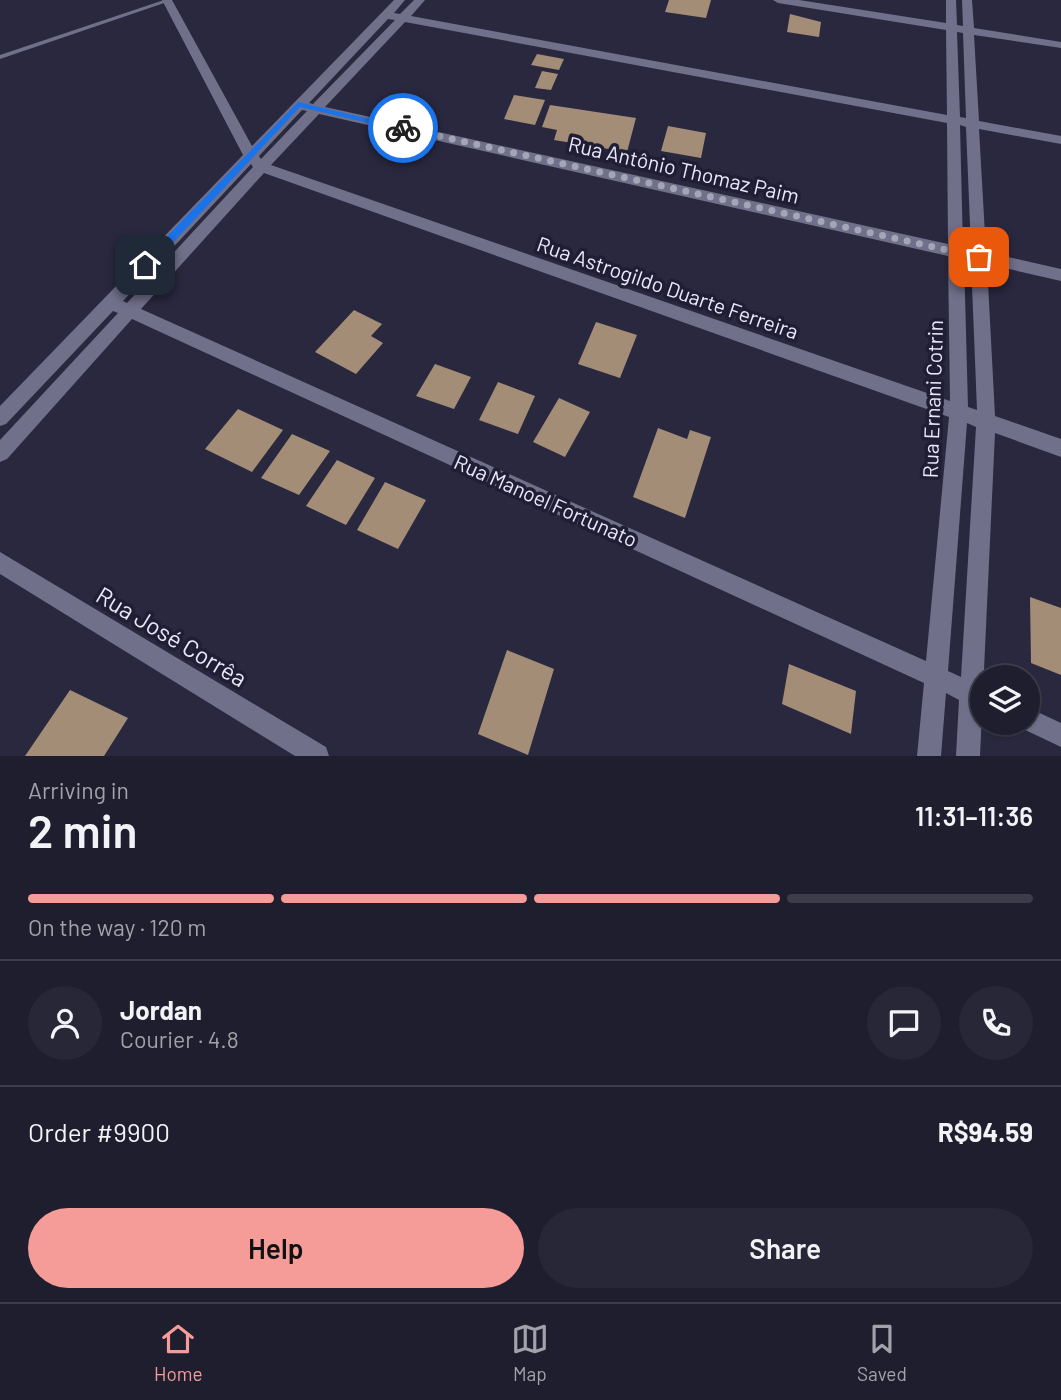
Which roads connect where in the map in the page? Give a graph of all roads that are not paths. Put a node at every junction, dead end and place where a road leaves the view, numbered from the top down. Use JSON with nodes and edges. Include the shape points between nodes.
{"nodes":[{"id":1,"x":168,"y":0,"type":"edge"},
{"id":2,"x":400,"y":0,"type":"edge"},
{"id":3,"x":420,"y":0,"type":"edge"},
{"id":4,"x":778,"y":0,"type":"edge"},
{"id":5,"x":951,"y":0,"type":"edge"},
{"id":6,"x":967,"y":0,"type":"edge"},
{"id":7,"x":386,"y":15,"type":"junction"},
{"id":8,"x":402,"y":18,"type":"junction"},
{"id":9,"x":960,"y":29,"type":"junction"},
{"id":10,"x":1061,"y":45,"type":"edge"},
{"id":11,"x":0,"y":58,"type":"edge"},
{"id":12,"x":298,"y":104,"type":"junction"},
{"id":13,"x":316,"y":108,"type":"junction"},
{"id":14,"x":953,"y":120,"type":"junction"},
{"id":15,"x":972,"y":124,"type":"junction"},
{"id":16,"x":1061,"y":140,"type":"edge"},
{"id":17,"x":255,"y":161,"type":"junction"},
{"id":18,"x":956,"y":252,"type":"junction"},
{"id":19,"x":979,"y":257,"type":"junction"},
{"id":20,"x":1061,"y":275,"type":"edge"},
{"id":21,"x":110,"y":302,"type":"junction"},
{"id":22,"x":130,"y":311,"type":"junction"},
{"id":23,"x":959,"y":411,"type":"junction"},
{"id":24,"x":0,"y":418,"type":"edge"},
{"id":25,"x":986,"y":419,"type":"junction"},
{"id":26,"x":1061,"y":448,"type":"edge"},
{"id":27,"x":0,"y":453,"type":"edge"},
{"id":28,"x":0,"y":562,"type":"edge"},
{"id":29,"x":978,"y":665,"type":"edge"},
{"id":30,"x":937,"y":678,"type":"junction"},
{"id":31,"x":970,"y":693,"type":"edge"},
{"id":32,"x":1040,"y":725,"type":"edge"},
{"id":33,"x":1061,"y":734,"type":"edge"},
{"id":34,"x":971,"y":735,"type":"edge"},
{"id":35,"x":317,"y":756,"type":"edge"},
{"id":36,"x":929,"y":756,"type":"edge"},
{"id":37,"x":968,"y":756,"type":"edge"}],
"edges":[{"from":1,"to":11,"type":"lane"},
{"from":1,"to":17,"type":"street"},
{"from":2,"to":7,"type":"street"},
{"from":3,"to":8,"type":"street"},
{"from":4,"to":9,"type":"street"},
{"from":5,"to":9,"type":"street","name":"Rua Ernani Cotrin"},
{"from":6,"to":9,"type":"street","name":"Rua Ernani Cotrin"},
{"from":7,"to":8,"type":"street"},
{"from":7,"to":12,"type":"street"},
{"from":8,"to":13,"type":"street"},
{"from":8,"to":14,"type":"street"},
{"from":9,"to":10,"type":"street"},
{"from":9,"to":14,"type":"street","name":"Rua Ernani Cotrin"},
{"from":9,"to":15,"type":"street","name":"Rua Ernani Cotrin"},
{"from":12,"to":13,"type":"street","name":"Rua Antônio Thomaz Paim"},
{"from":12,"to":17,"type":"street"},
{"from":13,"to":17,"type":"street"},
{"from":13,"to":18,"type":"street","name":"Rua Antônio Thomaz Paim"},
{"from":14,"to":15,"type":"street"},
{"from":14,"to":18,"type":"street","name":"Rua Ernani Cotrin"},
{"from":15,"to":16,"type":"street"},
{"from":15,"to":19,"type":"street","name":"Rua Ernani Cotrin"},
{"from":17,"to":21,"type":"street"},
{"from":17,"to":22,"type":"street"},
{"from":17,"to":23,"type":"street","name":"Rua Astrogildo Duarte Ferreira"},
{"from":18,"to":19,"type":"street","name":"Rua Antônio Thomaz Paim"},
{"from":18,"to":23,"type":"street","name":"Rua Ernani Cotrin"},
{"from":19,"to":20,"type":"street","name":"Rua Antônio Thomaz Paim"},
{"from":19,"to":25,"type":"street","name":"Rua Ernani Cotrin"},
{"from":21,"to":22,"type":"street","name":"Rua Manoel Fortunato"},
{"from":21,"to":24,"type":"street"},
{"from":22,"to":27,"type":"street"},
{"from":22,"to":30,"type":"street","name":"Rua Manoel Fortunato"},
{"from":23,"to":25,"type":"street","name":"Rua Astrogildo Duarte Ferreira"},
{"from":23,"to":30,"type":"street","name":"Rua Ernani Cotrin"},
{"from":25,"to":26,"type":"street","name":"Rua Astrogildo Duarte Ferreira"},
{"from":25,"to":29,"type":"street","name":"Rua Ernani Cotrin"},
{"from":28,"to":35,"type":"street","name":"Rua José Corrêa"},
{"from":30,"to":31,"type":"street","name":"Rua Manoel Fortunato"},
{"from":30,"to":36,"type":"street","name":"Rua Ernani Cotrin"},
{"from":32,"to":33,"type":"street"},
{"from":34,"to":37,"type":"street","name":"Rua Ernani Cotrin"}]}
